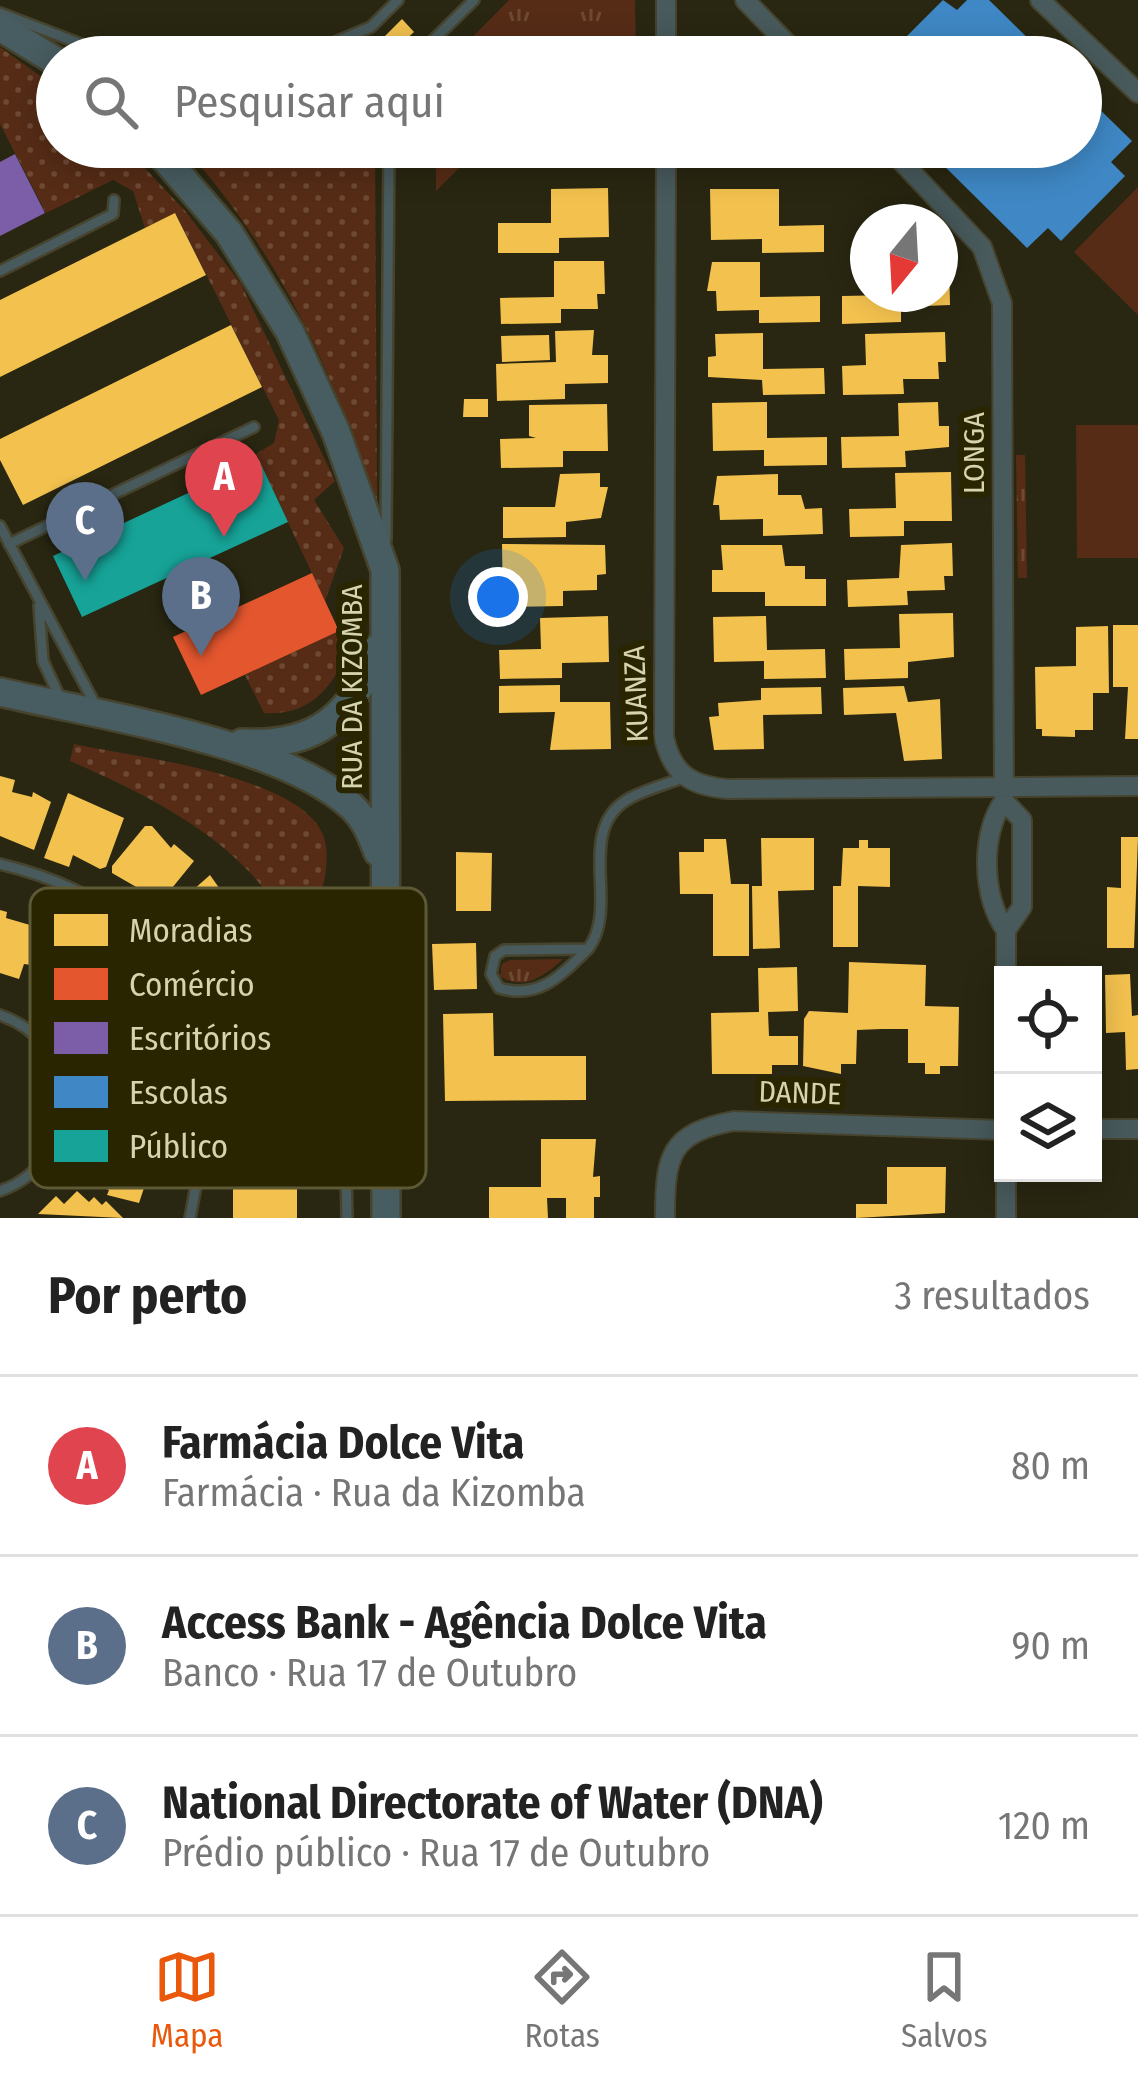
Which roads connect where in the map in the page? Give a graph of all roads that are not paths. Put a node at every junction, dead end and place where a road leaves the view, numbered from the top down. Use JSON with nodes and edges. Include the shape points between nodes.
{"nodes":[{"id":1,"x":398,"y":0,"type":"edge"},
{"id":2,"x":452,"y":0,"type":"edge"},
{"id":3,"x":474,"y":0,"type":"edge"},
{"id":4,"x":666,"y":0,"type":"edge"},
{"id":5,"x":745,"y":0,"type":"edge"},
{"id":6,"x":1040,"y":0,"type":"edge"},
{"id":7,"x":463,"y":11,"type":"junction"},
{"id":8,"x":0,"y":13,"type":"edge"},
{"id":9,"x":0,"y":27,"type":"edge"},
{"id":10,"x":61,"y":36,"type":"edge"},
{"id":11,"x":356,"y":36,"type":"edge"},
{"id":12,"x":437,"y":36,"type":"edge"},
{"id":13,"x":666,"y":36,"type":"edge"},
{"id":14,"x":780,"y":36,"type":"edge"},
{"id":15,"x":1078,"y":36,"type":"edge"},
{"id":16,"x":36,"y":49,"type":"edge"},
{"id":17,"x":1102,"y":59,"type":"edge"},
{"id":18,"x":1138,"y":93,"type":"edge"},
{"id":19,"x":173,"y":168,"type":"edge"},
{"id":20,"x":389,"y":168,"type":"edge"},
{"id":21,"x":665,"y":168,"type":"edge"},
{"id":22,"x":908,"y":168,"type":"edge"},
{"id":23,"x":114,"y":200,"type":"dead end"},
{"id":24,"x":0,"y":271,"type":"edge"},
{"id":25,"x":254,"y":428,"type":"dead end"},
{"id":26,"x":0,"y":526,"type":"edge"},
{"id":27,"x":9,"y":544,"type":"junction"},
{"id":28,"x":385,"y":570,"type":"junction"},
{"id":29,"x":39,"y":606,"type":"junction"},
{"id":30,"x":384,"y":631,"type":"junction"},
{"id":31,"x":0,"y":692,"type":"edge"},
{"id":32,"x":64,"y":707,"type":"junction"},
{"id":33,"x":101,"y":716,"type":"junction"},
{"id":34,"x":208,"y":741,"type":"junction"},
{"id":35,"x":685,"y":777,"type":"junction"},
{"id":36,"x":1138,"y":786,"type":"edge"},
{"id":37,"x":1004,"y":794,"type":"junction"},
{"id":38,"x":0,"y":863,"type":"edge"},
{"id":39,"x":384,"y":867,"type":"junction"},
{"id":40,"x":73,"y":888,"type":"edge"},
{"id":41,"x":384,"y":888,"type":"edge"},
{"id":42,"x":1006,"y":930,"type":"junction"},
{"id":43,"x":588,"y":949,"type":"junction"},
{"id":44,"x":1006,"y":966,"type":"edge"},
{"id":45,"x":0,"y":1015,"type":"edge"},
{"id":46,"x":30,"y":1030,"type":"edge"},
{"id":47,"x":1102,"y":1129,"type":"edge"},
{"id":48,"x":1138,"y":1129,"type":"edge"},
{"id":49,"x":994,"y":1130,"type":"edge"},
{"id":50,"x":30,"y":1176,"type":"edge"},
{"id":51,"x":1006,"y":1182,"type":"edge"},
{"id":52,"x":196,"y":1188,"type":"edge"},
{"id":53,"x":348,"y":1188,"type":"edge"},
{"id":54,"x":0,"y":1191,"type":"edge"},
{"id":55,"x":190,"y":1218,"type":"edge"},
{"id":56,"x":347,"y":1218,"type":"edge"},
{"id":57,"x":665,"y":1218,"type":"edge"},
{"id":58,"x":1006,"y":1218,"type":"edge"}],
"edges":[{"from":1,"to":11,"type":"lane"},
{"from":2,"to":7,"type":"lane"},
{"from":3,"to":7,"type":"lane"},
{"from":4,"to":13,"type":"street"},
{"from":5,"to":14,"type":"street"},
{"from":6,"to":15,"type":"street"},
{"from":7,"to":12,"type":"lane"},
{"from":8,"to":10,"type":"lane"},
{"from":9,"to":16,"type":"main road"},
{"from":17,"to":18,"type":"street"},
{"from":19,"to":28,"type":"main road","name":"RUA DA KIZOMBA","via":[[229,233],[290,332]]},
{"from":20,"to":28,"type":"lane"},
{"from":21,"to":35,"type":"street","name":"KUANZA","via":[[664,737]]},
{"from":22,"to":37,"type":"street","name":"LONGA","via":[[982,247],[1002,303]]},
{"from":23,"to":24,"type":"lane","via":[[113,214]]},
{"from":25,"to":27,"type":"lane"},
{"from":26,"to":27,"type":"lane"},
{"from":27,"to":29,"type":"lane"},
{"from":28,"to":30,"type":"main road","name":"RUA DA KIZOMBA"},
{"from":29,"to":32,"type":"lane","via":[[43,661]]},
{"from":29,"to":33,"type":"lane"},
{"from":30,"to":34,"type":"main road","via":[[363,687],[322,727],[280,745]]},
{"from":30,"to":39,"type":"main road","name":"RUA DA KIZOMBA"},
{"from":31,"to":32,"type":"main road"},
{"from":32,"to":33,"type":"main road"},
{"from":33,"to":34,"type":"main road"},
{"from":34,"to":39,"type":"main road","via":[[334,792],[366,822]]},
{"from":35,"to":37,"type":"street","via":[[728,789]]},
{"from":35,"to":43,"type":"lane","via":[[628,799],[612,814],[600,838],[602,921]]},
{"from":36,"to":37,"type":"street"},
{"from":37,"to":42,"type":"street","name":"LONGA","via":[[990,820],[990,908]]},
{"from":37,"to":42,"type":"street","name":"LONGA","via":[[1022,820],[1022,907]]},
{"from":38,"to":40,"type":"lane"},
{"from":39,"to":41,"type":"main road","name":"RUA DA KIZOMBA"},
{"from":42,"to":44,"type":"street","name":"LONGA"},
{"from":43,"to":43,"type":"lane","via":[[544,988],[514,992],[490,974],[504,950]]},
{"from":45,"to":46,"type":"lane"},
{"from":47,"to":48,"type":"street"},
{"from":49,"to":57,"type":"street","name":"DANDE","via":[[734,1121],[699,1128],[674,1148]]},
{"from":50,"to":54,"type":"lane"},
{"from":51,"to":58,"type":"street"},
{"from":52,"to":55,"type":"lane"},
{"from":53,"to":56,"type":"lane"}]}
